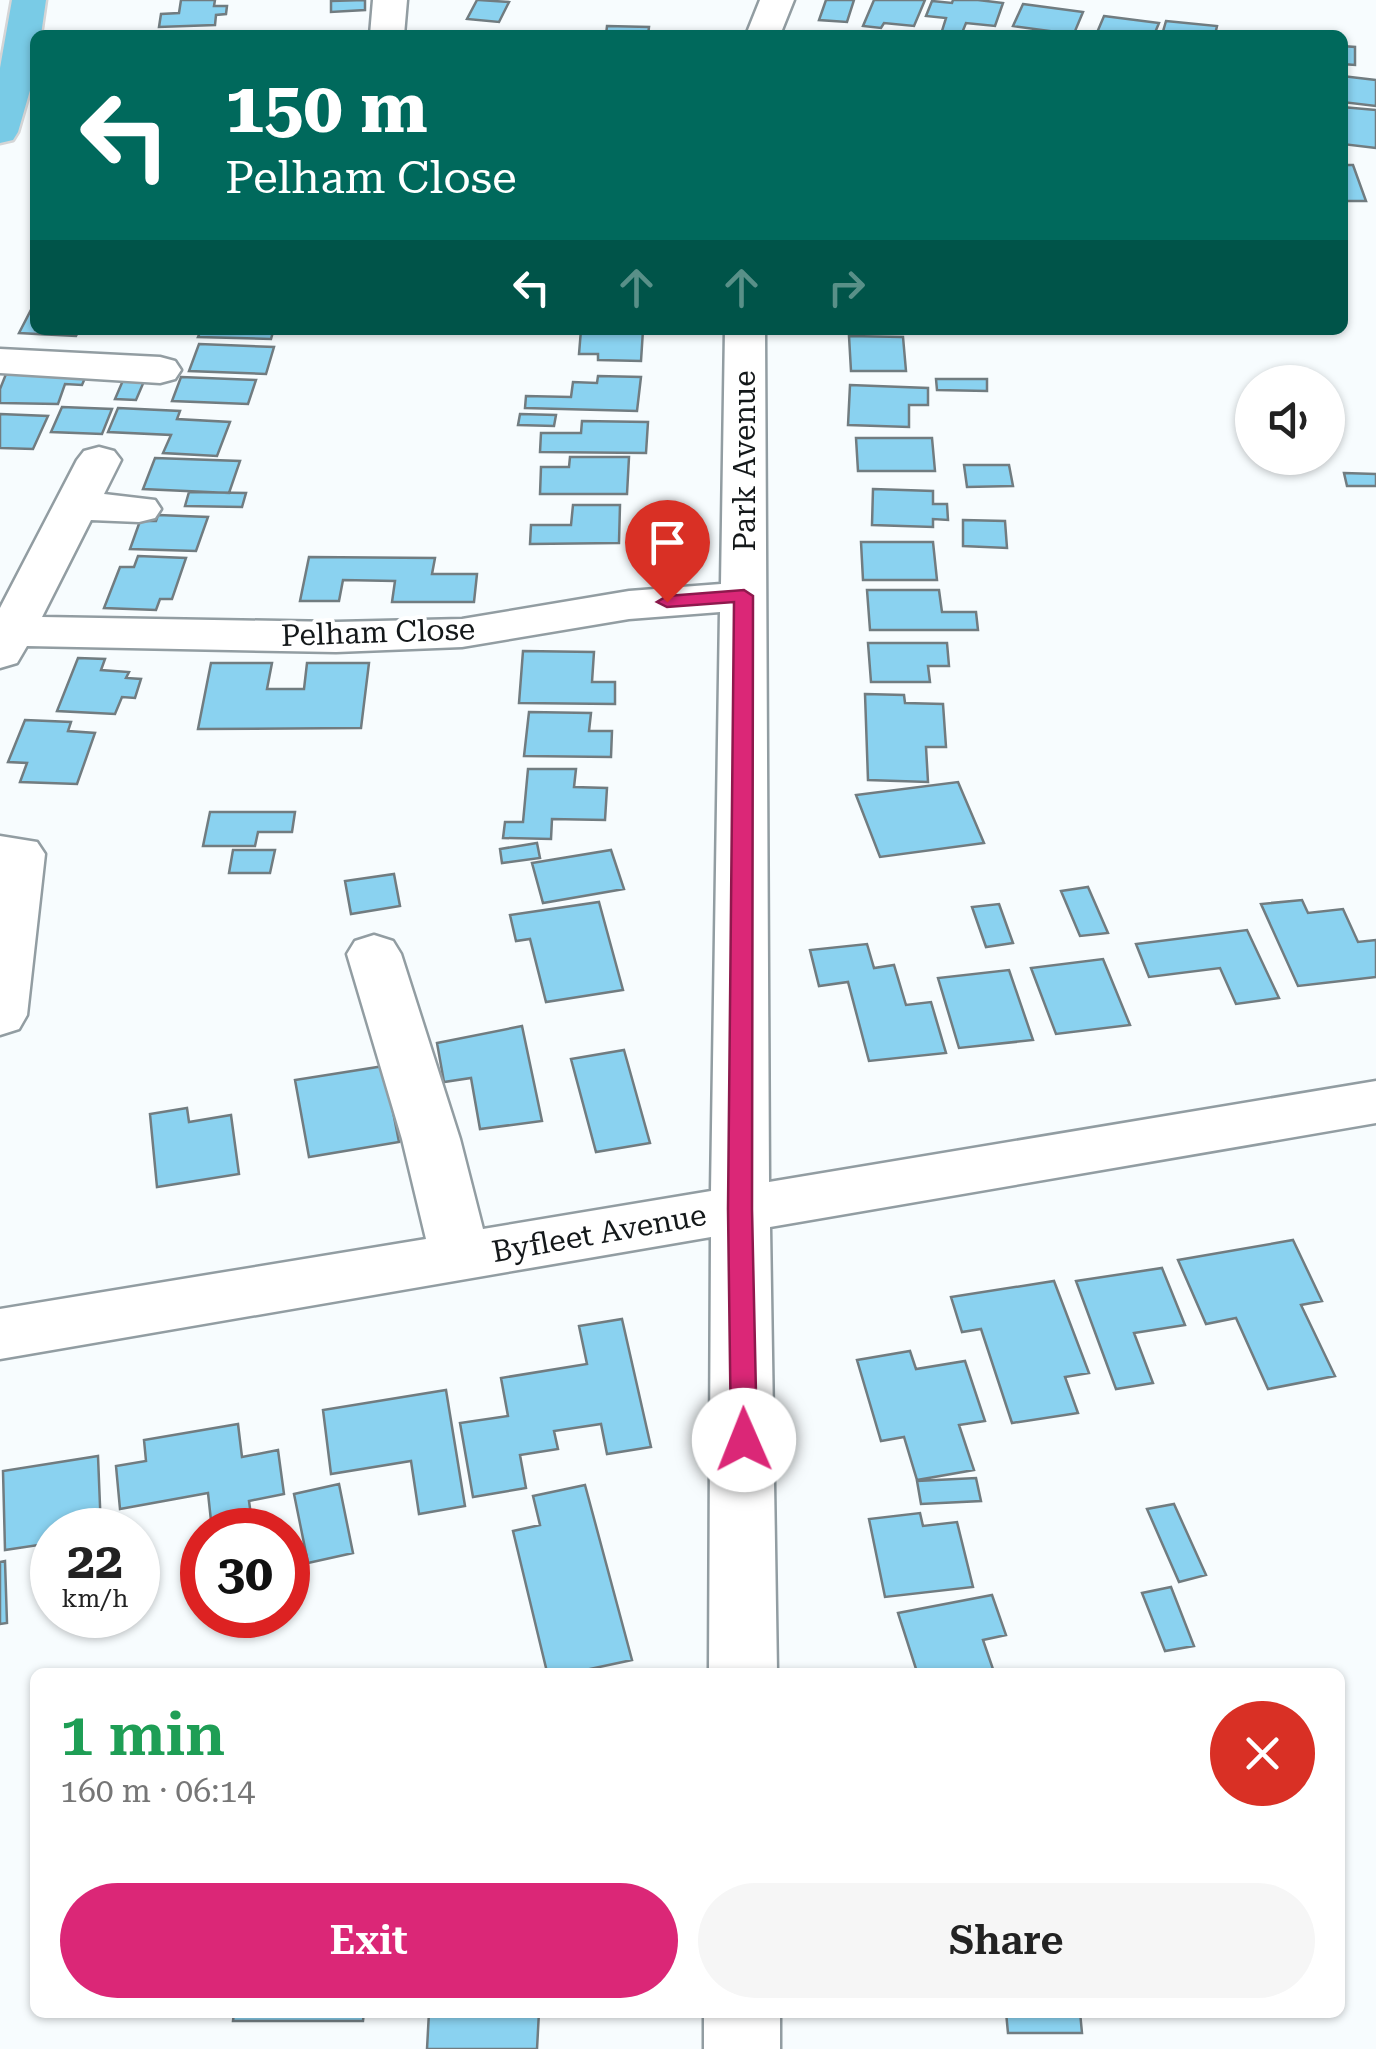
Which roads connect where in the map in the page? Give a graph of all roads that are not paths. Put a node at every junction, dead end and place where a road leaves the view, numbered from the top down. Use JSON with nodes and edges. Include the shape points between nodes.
{"nodes":[{"id":1,"x":29,"y":0,"type":"edge"},
{"id":2,"x":390,"y":0,"type":"edge"},
{"id":3,"x":777,"y":0,"type":"edge"},
{"id":4,"x":387,"y":30,"type":"edge"},
{"id":5,"x":765,"y":30,"type":"edge"},
{"id":6,"x":0,"y":132,"type":"edge"},
{"id":7,"x":745,"y":335,"type":"edge"},
{"id":8,"x":0,"y":361,"type":"edge"},
{"id":9,"x":160,"y":370,"type":"dead end"},
{"id":10,"x":100,"y":460,"type":"dead end"},
{"id":11,"x":75,"y":506,"type":"junction"},
{"id":12,"x":139,"y":509,"type":"dead end"},
{"id":13,"x":744,"y":596,"type":"junction"},
{"id":14,"x":5,"y":642,"type":"edge"},
{"id":15,"x":0,"y":853,"type":"edge"},
{"id":16,"x":374,"y":954,"type":"dead end"},
{"id":17,"x":0,"y":1015,"type":"edge"},
{"id":18,"x":1376,"y":1102,"type":"edge"},
{"id":19,"x":740,"y":1209,"type":"junction"},
{"id":20,"x":460,"y":1256,"type":"junction"},
{"id":21,"x":0,"y":1334,"type":"edge"},
{"id":22,"x":743,"y":1668,"type":"edge"},
{"id":23,"x":742,"y":2018,"type":"edge"},
{"id":24,"x":742,"y":2049,"type":"edge"}],
"edges":[{"from":1,"to":6,"type":"main road"},
{"from":2,"to":4,"type":"street"},
{"from":3,"to":5,"type":"street"},
{"from":7,"to":13,"type":"street","name":"Park Avenue"},
{"from":8,"to":9,"type":"street"},
{"from":10,"to":11,"type":"street","name":"Pelham Close"},
{"from":11,"to":12,"type":"street"},
{"from":11,"to":14,"type":"street","name":"Pelham Close"},
{"from":13,"to":14,"type":"street","name":"Pelham Close","via":[[628,604],[462,634]]},
{"from":13,"to":19,"type":"street","name":"Park Avenue"},
{"from":15,"to":17,"type":"street","via":[[19,854]]},
{"from":16,"to":20,"type":"street"},
{"from":18,"to":19,"type":"street","name":"Byfleet Avenue"},
{"from":19,"to":20,"type":"street","name":"Byfleet Avenue"},
{"from":19,"to":22,"type":"street","name":"Park Avenue"},
{"from":20,"to":21,"type":"street","name":"Byfleet Avenue"},
{"from":23,"to":24,"type":"street"}]}
